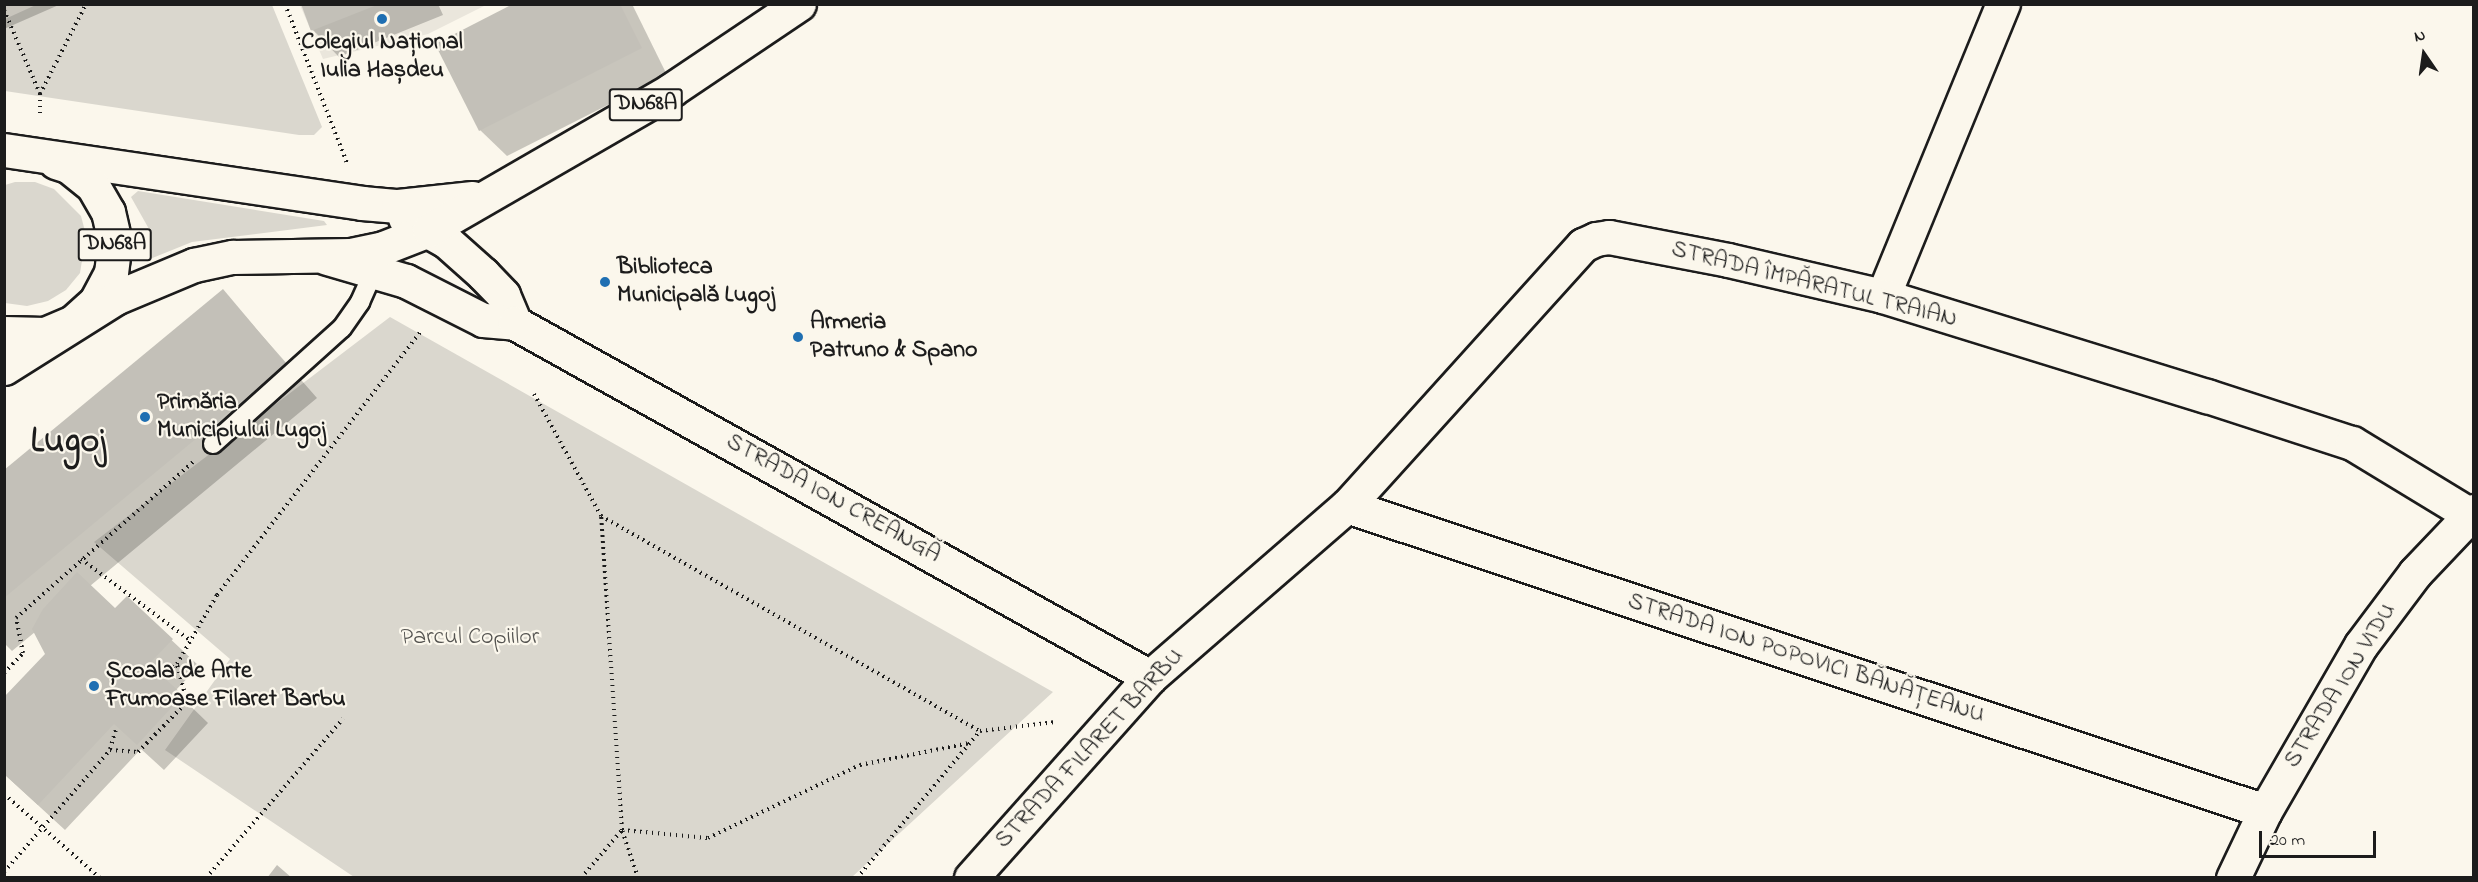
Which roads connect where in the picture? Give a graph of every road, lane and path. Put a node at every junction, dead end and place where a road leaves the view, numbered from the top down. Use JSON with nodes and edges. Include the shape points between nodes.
{"nodes":[{"id":1,"x":86,"y":4,"type":"edge"},
{"id":2,"x":285,"y":4,"type":"edge"},
{"id":3,"x":798,"y":4,"type":"edge"},
{"id":4,"x":2003,"y":4,"type":"edge"},
{"id":5,"x":4,"y":10,"type":"edge"},
{"id":6,"x":40,"y":94,"type":"junction"},
{"id":7,"x":40,"y":113,"type":"dead end"},
{"id":8,"x":4,"y":150,"type":"edge"},
{"id":9,"x":38,"y":156,"type":"junction"},
{"id":10,"x":4,"y":157,"type":"edge"},
{"id":11,"x":347,"y":163,"type":"dead end"},
{"id":12,"x":486,"y":196,"type":"junction"},
{"id":13,"x":362,"y":203,"type":"junction"},
{"id":14,"x":429,"y":230,"type":"junction"},
{"id":15,"x":379,"y":259,"type":"junction"},
{"id":16,"x":1883,"y":296,"type":"junction"},
{"id":17,"x":73,"y":322,"type":"junction"},
{"id":18,"x":515,"y":323,"type":"junction"},
{"id":19,"x":425,"y":326,"type":"dead end"},
{"id":20,"x":4,"y":333,"type":"edge"},
{"id":21,"x":4,"y":368,"type":"edge"},
{"id":22,"x":534,"y":394,"type":"dead end"},
{"id":23,"x":213,"y":444,"type":"joint"},
{"id":24,"x":1347,"y":506,"type":"junction"},
{"id":25,"x":2471,"y":513,"type":"edge"},
{"id":26,"x":601,"y":516,"type":"junction"},
{"id":27,"x":81,"y":559,"type":"junction"},
{"id":28,"x":191,"y":641,"type":"junction"},
{"id":29,"x":177,"y":664,"type":"junction"},
{"id":30,"x":4,"y":673,"type":"edge"},
{"id":31,"x":163,"y":674,"type":"dead end"},
{"id":32,"x":1150,"y":677,"type":"junction"},
{"id":33,"x":343,"y":719,"type":"dead end"},
{"id":34,"x":1055,"y":722,"type":"dead end"},
{"id":35,"x":116,"y":729,"type":"dead end"},
{"id":36,"x":980,"y":731,"type":"junction"},
{"id":37,"x":970,"y":743,"type":"junction"},
{"id":38,"x":110,"y":750,"type":"junction"},
{"id":39,"x":4,"y":794,"type":"edge"},
{"id":40,"x":2265,"y":811,"type":"junction"},
{"id":41,"x":43,"y":827,"type":"junction"},
{"id":42,"x":622,"y":830,"type":"junction"},
{"id":43,"x":4,"y":872,"type":"edge"},
{"id":44,"x":100,"y":878,"type":"edge"},
{"id":45,"x":206,"y":878,"type":"edge"},
{"id":46,"x":581,"y":878,"type":"edge"},
{"id":47,"x":638,"y":878,"type":"edge"},
{"id":48,"x":857,"y":878,"type":"edge"},
{"id":49,"x":971,"y":878,"type":"edge"},
{"id":50,"x":2233,"y":878,"type":"edge"}],
"edges":[{"from":1,"to":6,"type":"path"},
{"from":2,"to":11,"type":"path"},
{"from":3,"to":12,"type":"street","number":"DN68A","via":[[672,90]]},
{"from":4,"to":16,"type":"street"},
{"from":5,"to":6,"type":"path"},
{"from":6,"to":7,"type":"path"},
{"from":8,"to":9,"type":"street"},
{"from":9,"to":10,"type":"street","number":"DN68A"},
{"from":9,"to":13,"type":"street","number":"DN68A"},
{"from":9,"to":17,"type":"street","number":"DN68A","via":[[68,166],[93,186],[108,212],[115,242],[111,273],[96,301]]},
{"from":12,"to":13,"type":"street","number":"DN68A","via":[[398,206]]},
{"from":12,"to":14,"type":"street","number":"DN68A"},
{"from":13,"to":14,"type":"street"},
{"from":14,"to":15,"type":"street","number":"DN68A"},
{"from":14,"to":18,"type":"street","via":[[503,295]]},
{"from":15,"to":17,"type":"street","number":"DN68A","via":[[351,255],[233,257],[194,265],[151,280]]},
{"from":15,"to":18,"type":"street","name":"STRADA ION CREANGĂ","via":[[483,320]]},
{"from":15,"to":23,"type":"lane","via":[[360,302],[342,328]]},
{"from":16,"to":24,"type":"street","name":"STRADA ÎMPĂRATUL TRAIAN","via":[[1728,260],[1609,237],[1596,239],[1583,245]]},
{"from":16,"to":25,"type":"street","name":"STRADA ÎMPĂRATUL TRAIAN","via":[[2352,443]]},
{"from":17,"to":20,"type":"street","number":"DN68A","via":[[45,334]]},
{"from":17,"to":21,"type":"street"},
{"from":18,"to":32,"type":"street","name":"STRADA ION CREANGĂ"},
{"from":19,"to":28,"type":"path","via":[[217,595]]},
{"from":22,"to":26,"type":"path"},
{"from":23,"to":27,"type":"path"},
{"from":24,"to":32,"type":"street","name":"STRADA FILARET BARBU"},
{"from":24,"to":40,"type":"street","name":"STRADA ION POPOVICI BĂNĂȚEANU"},
{"from":25,"to":40,"type":"street","name":"STRADA ION VIDU","via":[[2415,573],[2361,645]]},
{"from":26,"to":36,"type":"path"},
{"from":26,"to":42,"type":"path"},
{"from":27,"to":28,"type":"path"},
{"from":27,"to":30,"type":"path","via":[[16,618],[23,653]]},
{"from":28,"to":29,"type":"path"},
{"from":29,"to":31,"type":"path"},
{"from":29,"to":38,"type":"path","via":[[187,702],[138,752]]},
{"from":32,"to":49,"type":"street","name":"STRADA FILARET BARBU"},
{"from":33,"to":45,"type":"path"},
{"from":34,"to":36,"type":"path"},
{"from":35,"to":38,"type":"path"},
{"from":36,"to":37,"type":"path"},
{"from":37,"to":42,"type":"path","via":[[860,765],[708,838]]},
{"from":37,"to":48,"type":"path"},
{"from":38,"to":41,"type":"path"},
{"from":39,"to":41,"type":"path"},
{"from":40,"to":50,"type":"street","name":"STRADA ION VIDU"},
{"from":41,"to":43,"type":"path"},
{"from":41,"to":44,"type":"path"},
{"from":42,"to":46,"type":"path"},
{"from":42,"to":47,"type":"path"}]}
